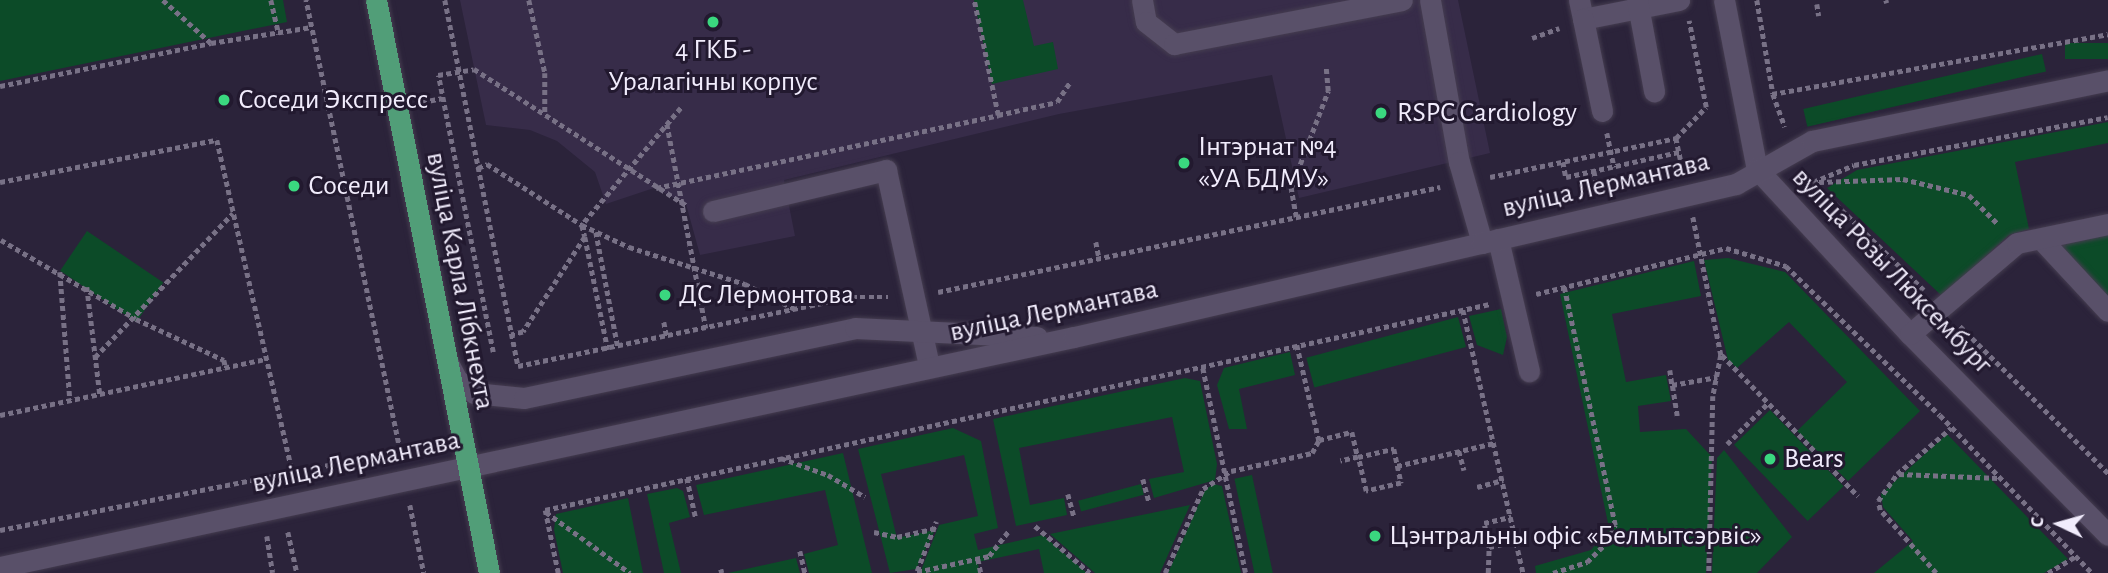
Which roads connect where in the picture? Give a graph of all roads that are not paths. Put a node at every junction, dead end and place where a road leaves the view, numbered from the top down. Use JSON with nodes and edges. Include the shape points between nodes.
{"nodes":[{"id":1,"x":376,"y":0,"type":"edge"},
{"id":2,"x":1142,"y":0,"type":"edge"},
{"id":3,"x":1402,"y":0,"type":"edge"},
{"id":4,"x":1430,"y":0,"type":"edge"},
{"id":5,"x":1724,"y":0,"type":"edge"},
{"id":6,"x":1637,"y":4,"type":"edge"},
{"id":7,"x":1683,"y":7,"type":"edge"},
{"id":8,"x":1581,"y":10,"type":"edge"},
{"id":9,"x":2108,"y":80,"type":"edge"},
{"id":10,"x":1654,"y":90,"type":"dead end"},
{"id":11,"x":1602,"y":111,"type":"road end"},
{"id":12,"x":1757,"y":169,"type":"junction"},
{"id":13,"x":713,"y":211,"type":"dead end"},
{"id":14,"x":2108,"y":225,"type":"edge"},
{"id":15,"x":2041,"y":239,"type":"junction"},
{"id":16,"x":1490,"y":241,"type":"junction"},
{"id":17,"x":2108,"y":311,"type":"edge"},
{"id":18,"x":920,"y":330,"type":"junction"},
{"id":19,"x":1910,"y":334,"type":"junction"},
{"id":20,"x":1074,"y":337,"type":"junction"},
{"id":21,"x":447,"y":360,"type":"junction"},
{"id":22,"x":929,"y":366,"type":"junction"},
{"id":23,"x":1529,"y":371,"type":"dead end"},
{"id":24,"x":470,"y":466,"type":"junction"},
{"id":25,"x":2108,"y":535,"type":"edge"},
{"id":26,"x":0,"y":567,"type":"edge"},
{"id":27,"x":489,"y":573,"type":"edge"}],
"edges":[{"from":1,"to":21,"type":"main road","name":"вуліца Карла Лібкнехта"},
{"from":2,"to":3,"type":"street","via":[[1146,22],[1174,44]]},
{"from":4,"to":16,"type":"street","via":[[1465,182]]},
{"from":5,"to":12,"type":"street","name":"вуліца Розы Люксембург"},
{"from":6,"to":7,"type":"street"},
{"from":6,"to":8,"type":"street"},
{"from":6,"to":10,"type":"street"},
{"from":8,"to":11,"type":"street"},
{"from":9,"to":12,"type":"street","name":"вуліца Лермантава","via":[[1812,141]]},
{"from":12,"to":16,"type":"street","name":"вуліца Лермантава","via":[[1736,184]]},
{"from":12,"to":19,"type":"street","name":"вуліца Розы Люксембург"},
{"from":13,"to":18,"type":"street","via":[[886,170]]},
{"from":14,"to":15,"type":"street"},
{"from":15,"to":17,"type":"street"},
{"from":15,"to":19,"type":"street","via":[[2017,243]]},
{"from":16,"to":20,"type":"street","name":"вуліца Лермантава"},
{"from":16,"to":23,"type":"street","via":[[1512,299]]},
{"from":18,"to":20,"type":"street"},
{"from":18,"to":21,"type":"street","via":[[855,328],[524,398],[474,393],[457,380]]},
{"from":18,"to":22,"type":"street"},
{"from":19,"to":25,"type":"street","name":"вуліца Розы Люксембург"},
{"from":20,"to":22,"type":"street","name":"вуліца Лермантава"},
{"from":21,"to":24,"type":"main road","name":"вуліца Карла Лібкнехта"},
{"from":22,"to":24,"type":"street","name":"вуліца Лермантава"},
{"from":24,"to":26,"type":"street","name":"вуліца Лермантава"},
{"from":24,"to":27,"type":"main road","name":"вуліца Карла Лібкнехта"}]}
